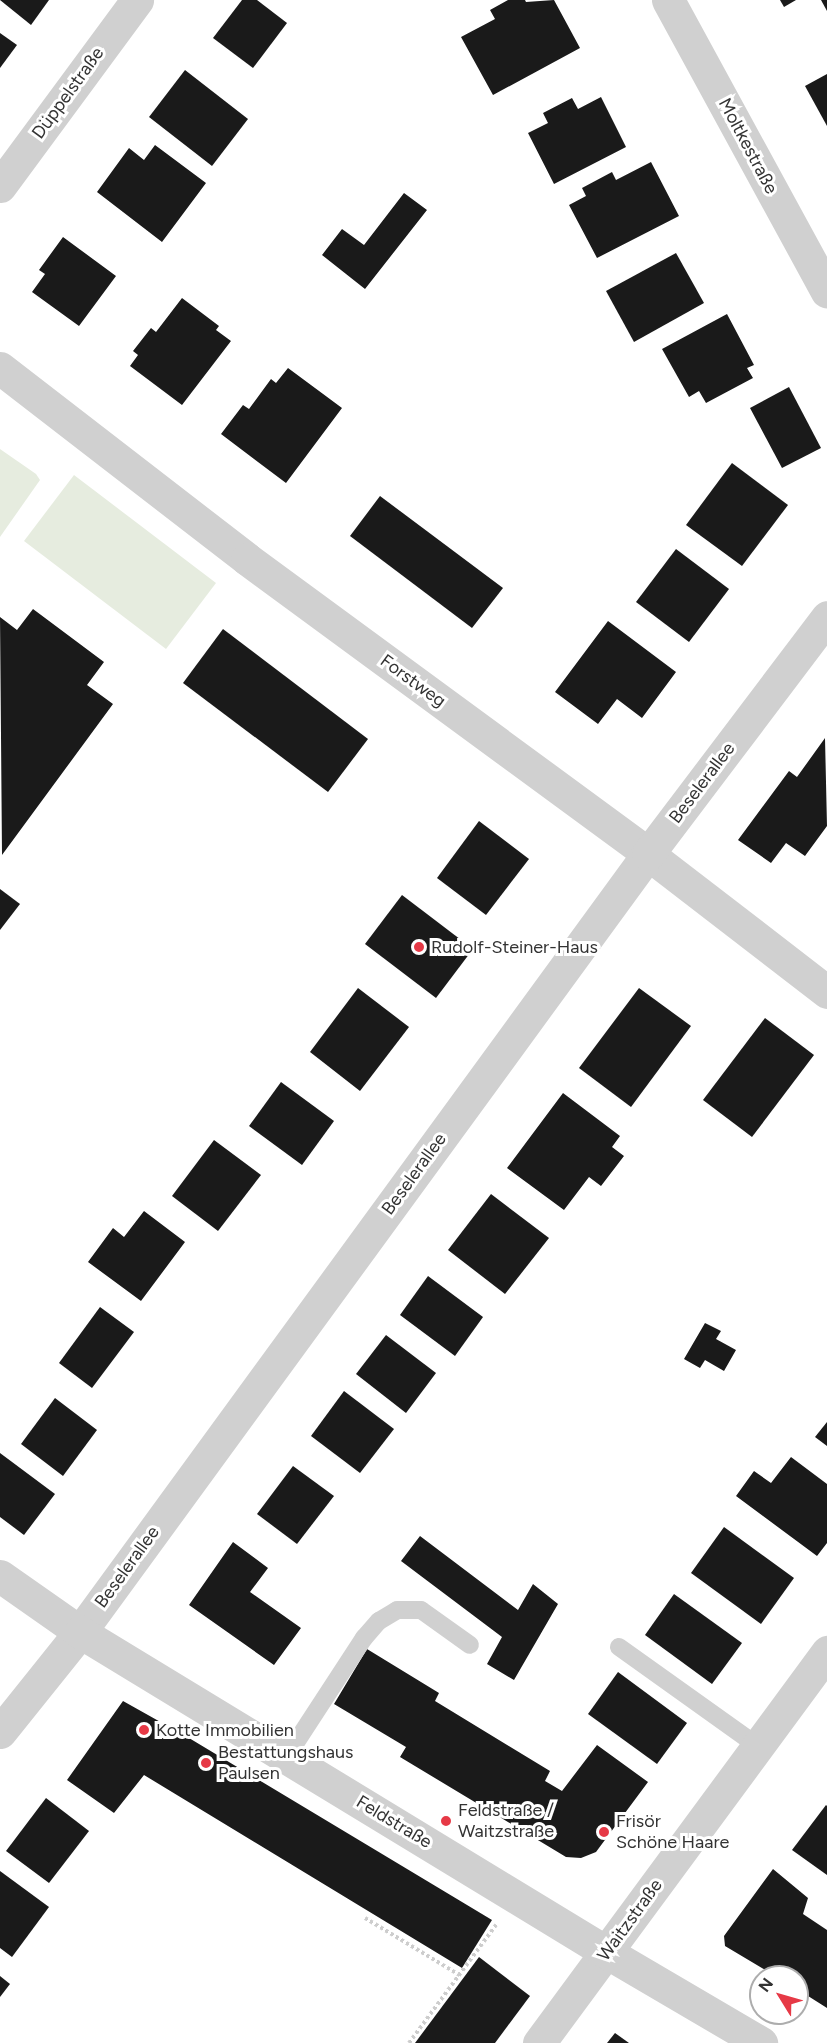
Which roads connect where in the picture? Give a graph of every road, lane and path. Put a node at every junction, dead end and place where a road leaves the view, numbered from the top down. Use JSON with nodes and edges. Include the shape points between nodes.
{"nodes":[{"id":1,"x":137,"y":0,"type":"edge"},
{"id":2,"x":668,"y":0,"type":"edge"},
{"id":3,"x":0,"y":186,"type":"edge"},
{"id":4,"x":827,"y":292,"type":"edge"},
{"id":5,"x":0,"y":368,"type":"edge"},
{"id":6,"x":827,"y":617,"type":"edge"},
{"id":7,"x":648,"y":854,"type":"junction"},
{"id":8,"x":827,"y":992,"type":"edge"},
{"id":9,"x":0,"y":1576,"type":"edge"},
{"id":10,"x":80,"y":1632,"type":"junction"},
{"id":11,"x":470,"y":1645,"type":"dead end"},
{"id":12,"x":619,"y":1647,"type":"dead end"},
{"id":13,"x":827,"y":1652,"type":"edge"},
{"id":14,"x":0,"y":1732,"type":"edge"},
{"id":15,"x":758,"y":1746,"type":"junction"},
{"id":16,"x":287,"y":1756,"type":"junction"},
{"id":17,"x":516,"y":1896,"type":"junction"},
{"id":18,"x":364,"y":1918,"type":"dead end"},
{"id":19,"x":606,"y":1952,"type":"junction"},
{"id":20,"x":461,"y":1976,"type":"junction"},
{"id":21,"x":410,"y":2043,"type":"edge"},
{"id":22,"x":538,"y":2043,"type":"edge"},
{"id":23,"x":761,"y":2043,"type":"edge"}],
"edges":[{"from":1,"to":3,"type":"street","name":"Düppelstraße"},
{"from":2,"to":4,"type":"street","name":"Moltkestraße"},
{"from":5,"to":7,"type":"street","name":"Forstweg","via":[[247,559]]},
{"from":6,"to":7,"type":"street","name":"Beselerallee"},
{"from":7,"to":8,"type":"street","name":"Forstweg"},
{"from":7,"to":10,"type":"street","name":"Beselerallee"},
{"from":9,"to":10,"type":"street","name":"Feldstraße"},
{"from":10,"to":14,"type":"street","name":"Beselerallee"},
{"from":10,"to":16,"type":"street","name":"Feldstraße"},
{"from":11,"to":16,"type":"lane","via":[[421,1610],[397,1610],[379,1621],[364,1638]]},
{"from":12,"to":15,"type":"lane"},
{"from":13,"to":15,"type":"street","name":"Waitzstraße"},
{"from":15,"to":19,"type":"street","name":"Waitzstraße"},
{"from":16,"to":17,"type":"street","name":"Feldstraße"},
{"from":17,"to":19,"type":"street","name":"Feldstraße"},
{"from":17,"to":20,"type":"path"},
{"from":18,"to":20,"type":"path"},
{"from":19,"to":22,"type":"street","name":"Waitzstraße"},
{"from":19,"to":23,"type":"street","name":"Feldstraße"},
{"from":20,"to":21,"type":"path"}]}
